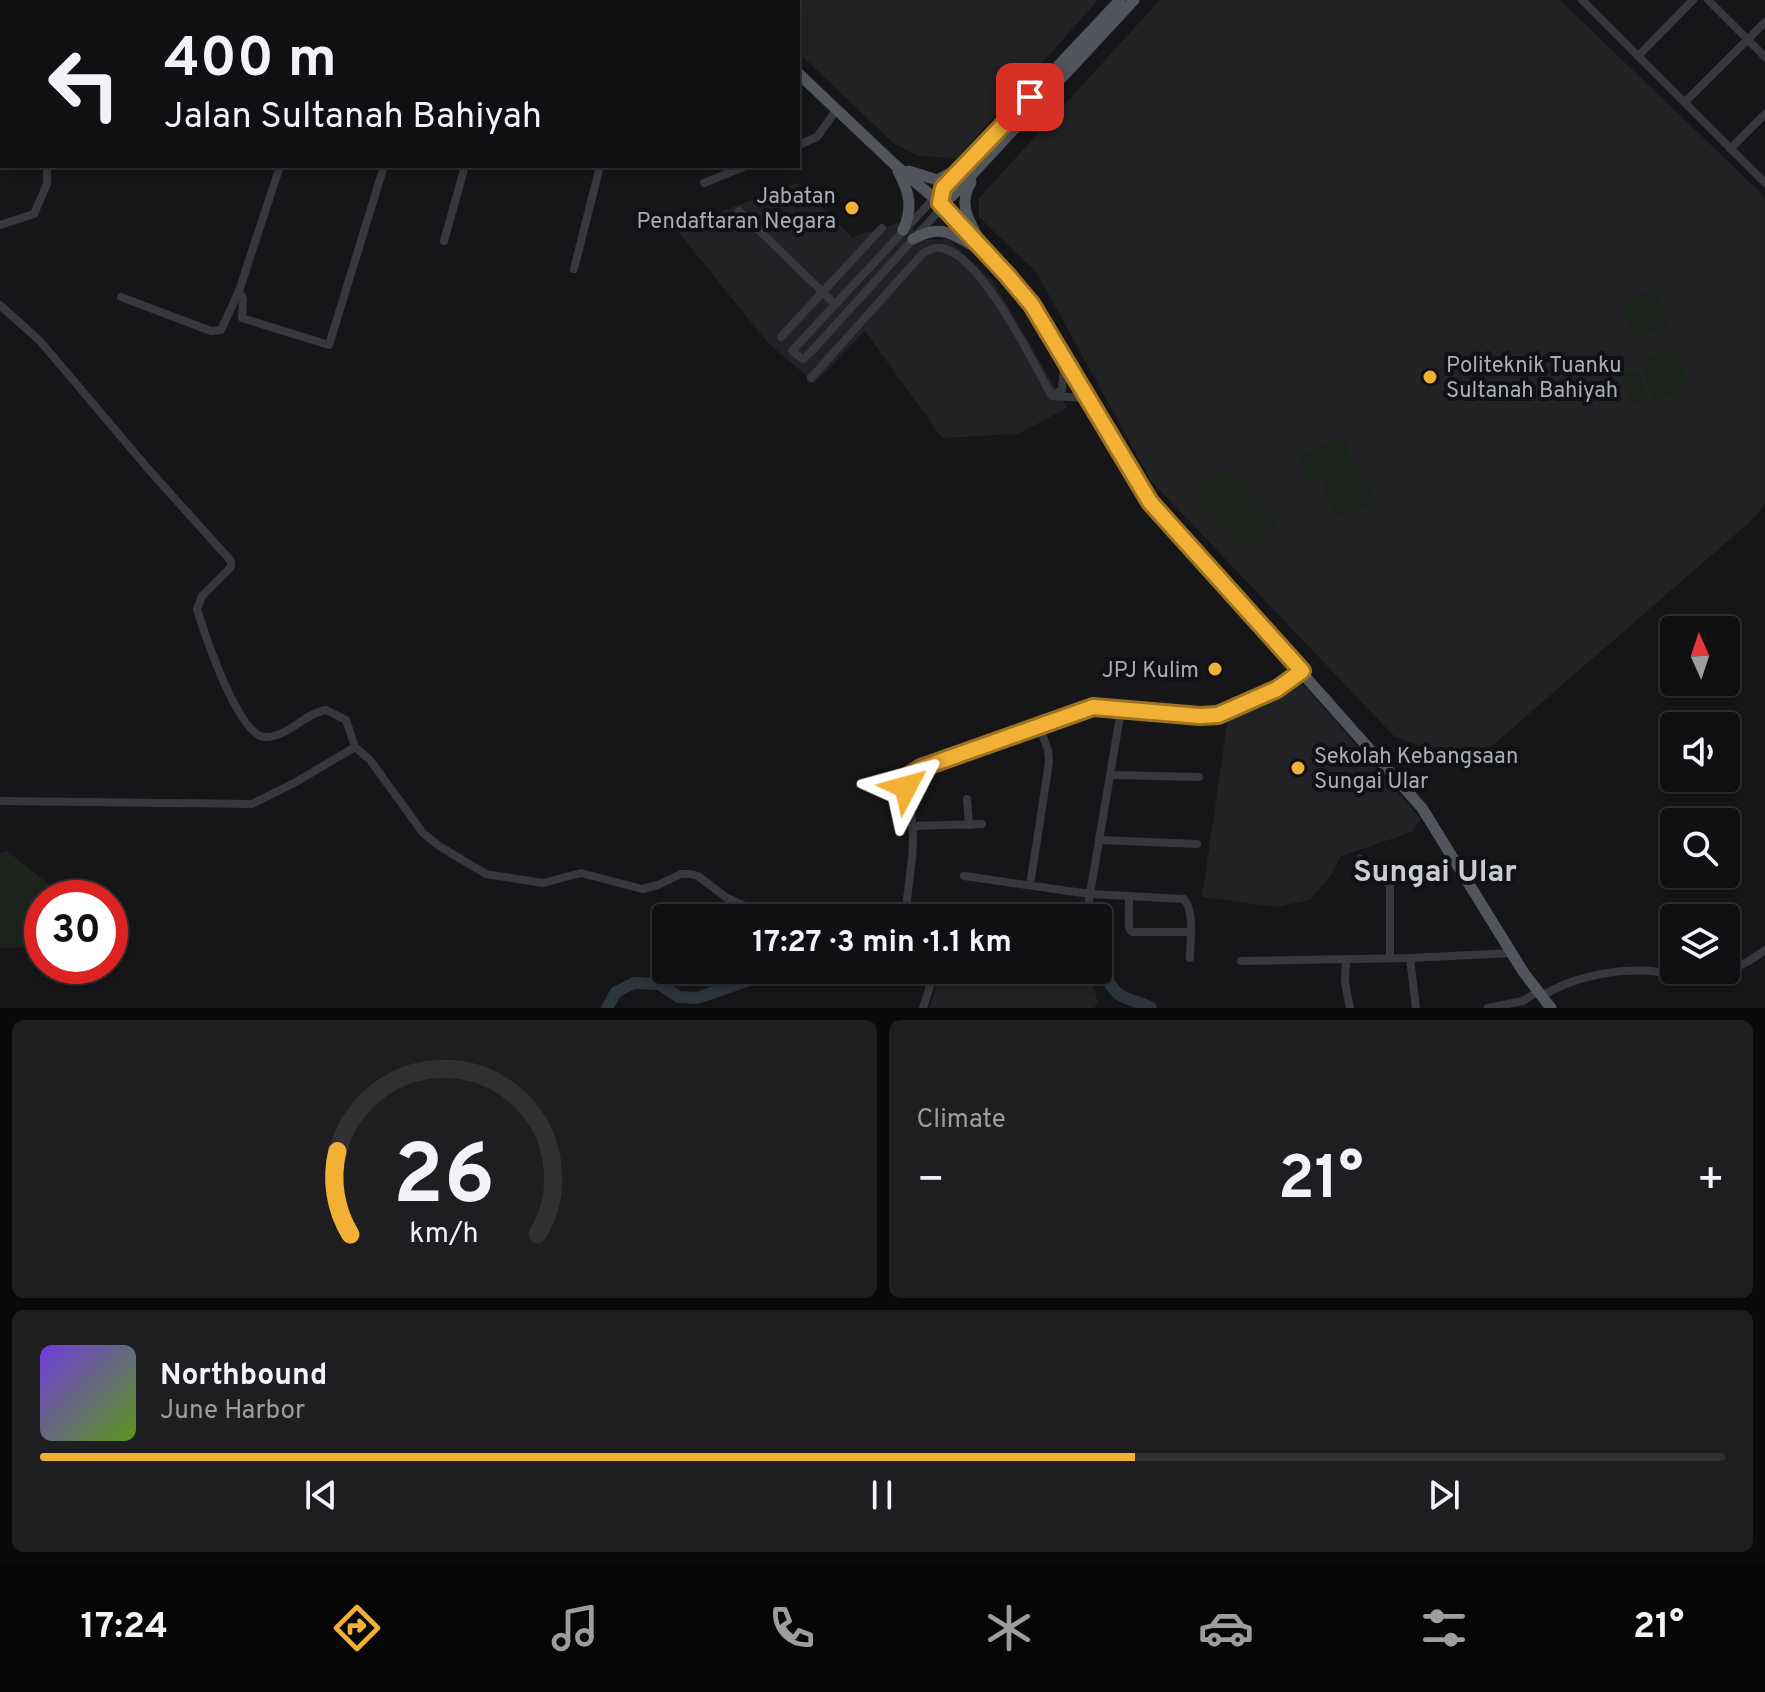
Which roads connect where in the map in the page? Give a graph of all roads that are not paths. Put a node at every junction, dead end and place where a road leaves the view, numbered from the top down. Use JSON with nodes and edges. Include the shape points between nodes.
{"nodes":[{"id":1,"x":1120,"y":0,"type":"edge"},
{"id":2,"x":1134,"y":0,"type":"edge"},
{"id":3,"x":1582,"y":0,"type":"edge"},
{"id":4,"x":1598,"y":0,"type":"edge"},
{"id":5,"x":1693,"y":0,"type":"edge"},
{"id":6,"x":1708,"y":0,"type":"edge"},
{"id":7,"x":1590,"y":8,"type":"junction"},
{"id":8,"x":1765,"y":22,"type":"edge"},
{"id":9,"x":1748,"y":40,"type":"junction"},
{"id":10,"x":1079,"y":44,"type":"junction"},
{"id":11,"x":1638,"y":56,"type":"junction"},
{"id":12,"x":1765,"y":57,"type":"edge"},
{"id":13,"x":800,"y":75,"type":"edge"},
{"id":14,"x":1060,"y":82,"type":"junction"},
{"id":15,"x":1685,"y":102,"type":"junction"},
{"id":16,"x":837,"y":109,"type":"junction"},
{"id":17,"x":1765,"y":114,"type":"edge"},
{"id":18,"x":989,"y":141,"type":"junction"},
{"id":19,"x":800,"y":144,"type":"edge"},
{"id":20,"x":1730,"y":149,"type":"junction"},
{"id":21,"x":980,"y":157,"type":"junction"},
{"id":22,"x":894,"y":164,"type":"junction"},
{"id":23,"x":47,"y":168,"type":"edge"},
{"id":24,"x":279,"y":168,"type":"edge"},
{"id":25,"x":383,"y":168,"type":"edge"},
{"id":26,"x":464,"y":168,"type":"edge"},
{"id":27,"x":599,"y":168,"type":"edge"},
{"id":28,"x":741,"y":168,"type":"edge"},
{"id":29,"x":704,"y":183,"type":"dead end"},
{"id":30,"x":1765,"y":183,"type":"edge"},
{"id":31,"x":939,"y":202,"type":"junction"},
{"id":32,"x":739,"y":211,"type":"dead end"},
{"id":33,"x":0,"y":225,"type":"edge"},
{"id":34,"x":882,"y":228,"type":"dead end"},
{"id":35,"x":903,"y":230,"type":"junction"},
{"id":36,"x":913,"y":239,"type":"junction"},
{"id":37,"x":444,"y":241,"type":"dead end"},
{"id":38,"x":988,"y":255,"type":"junction"},
{"id":39,"x":574,"y":269,"type":"dead end"},
{"id":40,"x":239,"y":291,"type":"junction"},
{"id":41,"x":823,"y":293,"type":"junction"},
{"id":42,"x":121,"y":297,"type":"dead end"},
{"id":43,"x":835,"y":304,"type":"junction"},
{"id":44,"x":0,"y":305,"type":"edge"},
{"id":45,"x":781,"y":337,"type":"dead end"},
{"id":46,"x":811,"y":352,"type":"junction"},
{"id":47,"x":1064,"y":361,"type":"junction"},
{"id":48,"x":821,"y":364,"type":"junction"},
{"id":49,"x":811,"y":378,"type":"dead end"},
{"id":50,"x":1052,"y":396,"type":"junction"},
{"id":51,"x":1085,"y":398,"type":"junction"},
{"id":52,"x":1302,"y":671,"type":"junction"},
{"id":53,"x":1121,"y":710,"type":"junction"},
{"id":54,"x":1039,"y":726,"type":"junction"},
{"id":55,"x":355,"y":747,"type":"junction"},
{"id":56,"x":1110,"y":775,"type":"junction"},
{"id":57,"x":1199,"y":777,"type":"dead end"},
{"id":58,"x":967,"y":799,"type":"dead end"},
{"id":59,"x":0,"y":801,"type":"edge"},
{"id":60,"x":982,"y":824,"type":"dead end"},
{"id":61,"x":969,"y":825,"type":"junction"},
{"id":62,"x":913,"y":826,"type":"junction"},
{"id":63,"x":1099,"y":840,"type":"junction"},
{"id":64,"x":1197,"y":844,"type":"dead end"},
{"id":65,"x":1360,"y":859,"type":"dead end"},
{"id":66,"x":964,"y":876,"type":"dead end"},
{"id":67,"x":1030,"y":885,"type":"junction"},
{"id":68,"x":1090,"y":894,"type":"junction"},
{"id":69,"x":1129,"y":896,"type":"junction"},
{"id":70,"x":741,"y":904,"type":"edge"},
{"id":71,"x":906,"y":904,"type":"edge"},
{"id":72,"x":1088,"y":904,"type":"edge"},
{"id":73,"x":1190,"y":932,"type":"junction"},
{"id":74,"x":1765,"y":950,"type":"edge"},
{"id":75,"x":1512,"y":953,"type":"junction"},
{"id":76,"x":1390,"y":957,"type":"junction"},
{"id":77,"x":1190,"y":958,"type":"dead end"},
{"id":78,"x":1410,"y":958,"type":"junction"},
{"id":79,"x":1346,"y":959,"type":"junction"},
{"id":80,"x":1241,"y":961,"type":"dead end"},
{"id":81,"x":931,"y":984,"type":"edge"},
{"id":82,"x":1539,"y":994,"type":"junction"},
{"id":83,"x":923,"y":1008,"type":"edge"},
{"id":84,"x":1350,"y":1008,"type":"edge"},
{"id":85,"x":1416,"y":1008,"type":"edge"},
{"id":86,"x":1488,"y":1008,"type":"edge"},
{"id":87,"x":1551,"y":1008,"type":"edge"}],
"edges":[{"from":1,"to":10,"type":"main road"},
{"from":2,"to":14,"type":"main road"},
{"from":3,"to":7,"type":"street"},
{"from":4,"to":7,"type":"street"},
{"from":5,"to":11,"type":"street"},
{"from":6,"to":9,"type":"street"},
{"from":7,"to":11,"type":"street"},
{"from":8,"to":9,"type":"street"},
{"from":9,"to":12,"type":"street"},
{"from":9,"to":15,"type":"street"},
{"from":10,"to":14,"type":"main road"},
{"from":10,"to":18,"type":"main road"},
{"from":11,"to":15,"type":"street"},
{"from":13,"to":16,"type":"main road"},
{"from":14,"to":18,"type":"main road"},
{"from":14,"to":21,"type":"main road"},
{"from":15,"to":20,"type":"street"},
{"from":16,"to":19,"type":"street","via":[[817,137]]},
{"from":16,"to":22,"type":"main road"},
{"from":17,"to":20,"type":"street"},
{"from":18,"to":21,"type":"main road"},
{"from":20,"to":30,"type":"street"},
{"from":21,"to":22,"type":"main road","via":[[937,180]]},
{"from":21,"to":31,"type":"main road"},
{"from":21,"to":38,"type":"main road","via":[[964,205]]},
{"from":22,"to":31,"type":"main road"},
{"from":22,"to":35,"type":"main road","via":[[910,197]]},
{"from":23,"to":33,"type":"street","via":[[36,211]]},
{"from":24,"to":40,"type":"street"},
{"from":25,"to":40,"type":"street","via":[[329,345],[242,318]]},
{"from":26,"to":37,"type":"street"},
{"from":27,"to":39,"type":"street"},
{"from":28,"to":29,"type":"street"},
{"from":31,"to":35,"type":"street"},
{"from":31,"to":36,"type":"street"},
{"from":31,"to":38,"type":"main road"},
{"from":32,"to":41,"type":"street"},
{"from":34,"to":41,"type":"street"},
{"from":35,"to":43,"type":"street"},
{"from":36,"to":38,"type":"main road","via":[[940,230]]},
{"from":36,"to":46,"type":"street"},
{"from":38,"to":47,"type":"main road","via":[[1032,305]]},
{"from":40,"to":42,"type":"street","via":[[221,330],[211,331]]},
{"from":41,"to":43,"type":"street"},
{"from":41,"to":45,"type":"street"},
{"from":43,"to":46,"type":"street","via":[[792,351],[803,359]]},
{"from":44,"to":55,"type":"street","via":[[40,341],[231,561],[197,609],[223,684],[250,727],[258,735],[270,736],[326,710],[346,720]]},
{"from":46,"to":48,"type":"street"},
{"from":47,"to":50,"type":"street","via":[[1062,390]]},
{"from":47,"to":51,"type":"main road"},
{"from":48,"to":49,"type":"street"},
{"from":48,"to":50,"type":"street","via":[[923,253],[943,248],[987,283]]},
{"from":50,"to":51,"type":"street"},
{"from":51,"to":52,"type":"main road","via":[[1150,502]]},
{"from":52,"to":53,"type":"street","via":[[1277,689],[1218,715]]},
{"from":52,"to":75,"type":"main road","via":[[1422,808]]},
{"from":53,"to":54,"type":"street","via":[[1093,707]]},
{"from":53,"to":56,"type":"street"},
{"from":54,"to":62,"type":"street","via":[[912,773],[906,787]]},
{"from":54,"to":67,"type":"street","via":[[1049,763]]},
{"from":55,"to":59,"type":"street","via":[[252,804]]},
{"from":55,"to":70,"type":"street","via":[[423,833],[486,874],[543,883],[581,873],[642,889],[691,874]]},
{"from":56,"to":57,"type":"street"},
{"from":56,"to":63,"type":"street"},
{"from":58,"to":61,"type":"street"},
{"from":60,"to":61,"type":"street"},
{"from":61,"to":62,"type":"street"},
{"from":62,"to":71,"type":"street"},
{"from":63,"to":64,"type":"street"},
{"from":63,"to":68,"type":"street"},
{"from":65,"to":76,"type":"street","via":[[1390,885]]},
{"from":66,"to":67,"type":"street"},
{"from":67,"to":68,"type":"street"},
{"from":68,"to":69,"type":"street"},
{"from":68,"to":72,"type":"street"},
{"from":69,"to":73,"type":"street","via":[[1184,899]]},
{"from":69,"to":73,"type":"street","via":[[1132,932]]},
{"from":73,"to":77,"type":"street"},
{"from":74,"to":82,"type":"street","via":[[1715,976],[1643,971],[1587,977]]},
{"from":75,"to":78,"type":"street"},
{"from":75,"to":82,"type":"main road"},
{"from":76,"to":78,"type":"street"},
{"from":76,"to":79,"type":"street"},
{"from":78,"to":85,"type":"street"},
{"from":79,"to":80,"type":"street"},
{"from":79,"to":84,"type":"street"},
{"from":81,"to":83,"type":"street"},
{"from":82,"to":86,"type":"street"},
{"from":82,"to":87,"type":"main road"}]}
